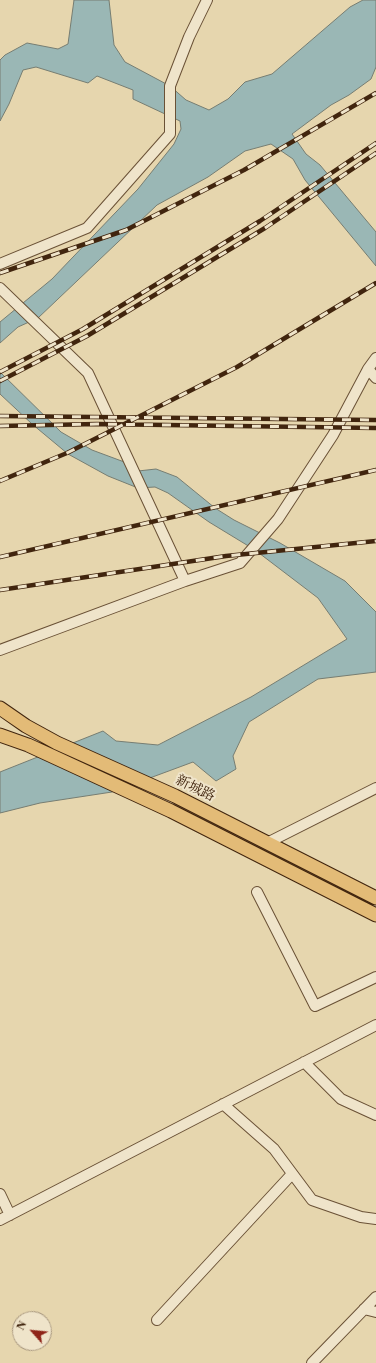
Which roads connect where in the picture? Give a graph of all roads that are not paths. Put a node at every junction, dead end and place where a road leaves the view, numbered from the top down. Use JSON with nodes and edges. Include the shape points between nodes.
{"nodes":[{"id":1,"x":207,"y":0,"type":"edge"},
{"id":2,"x":0,"y":264,"type":"edge"},
{"id":3,"x":0,"y":288,"type":"edge"},
{"id":4,"x":376,"y":358,"type":"edge"},
{"id":5,"x":368,"y":369,"type":"junction"},
{"id":6,"x":376,"y":378,"type":"edge"},
{"id":7,"x":185,"y":581,"type":"junction"},
{"id":8,"x":0,"y":650,"type":"edge"},
{"id":9,"x":0,"y":708,"type":"edge"},
{"id":10,"x":0,"y":735,"type":"edge"},
{"id":11,"x":376,"y":788,"type":"edge"},
{"id":12,"x":267,"y":843,"type":"junction"},
{"id":13,"x":257,"y":892,"type":"dead end"},
{"id":14,"x":376,"y":898,"type":"edge"},
{"id":15,"x":376,"y":915,"type":"edge"},
{"id":16,"x":376,"y":977,"type":"edge"},
{"id":17,"x":376,"y":1024,"type":"edge"},
{"id":18,"x":304,"y":1062,"type":"junction"},
{"id":19,"x":223,"y":1104,"type":"junction"},
{"id":20,"x":376,"y":1115,"type":"edge"},
{"id":21,"x":292,"y":1174,"type":"junction"},
{"id":22,"x":0,"y":1194,"type":"edge"},
{"id":23,"x":10,"y":1215,"type":"junction"},
{"id":24,"x":376,"y":1219,"type":"edge"},
{"id":25,"x":0,"y":1220,"type":"edge"},
{"id":26,"x":376,"y":1297,"type":"edge"},
{"id":27,"x":364,"y":1309,"type":"junction"},
{"id":28,"x":376,"y":1312,"type":"edge"},
{"id":29,"x":157,"y":1320,"type":"dead end"},
{"id":30,"x":312,"y":1363,"type":"edge"}],
"edges":[{"from":1,"to":2,"type":"street","via":[[170,86],[170,134],[87,228]]},
{"from":3,"to":7,"type":"street","via":[[88,373]]},
{"from":4,"to":5,"type":"street"},
{"from":5,"to":6,"type":"street"},
{"from":5,"to":7,"type":"street","via":[[333,435],[278,519],[240,563]]},
{"from":7,"to":8,"type":"street"},
{"from":9,"to":12,"type":"main road","name":"新城路","via":[[26,726],[64,746]]},
{"from":10,"to":15,"type":"main road","via":[[44,752],[172,811]]},
{"from":11,"to":12,"type":"street"},
{"from":12,"to":14,"type":"main road","name":"新城路"},
{"from":13,"to":16,"type":"street","via":[[315,1006]]},
{"from":17,"to":18,"type":"street"},
{"from":18,"to":19,"type":"street"},
{"from":18,"to":20,"type":"street","via":[[341,1099]]},
{"from":19,"to":21,"type":"street","via":[[274,1149]]},
{"from":19,"to":23,"type":"street"},
{"from":21,"to":24,"type":"street","via":[[312,1200],[361,1217]]},
{"from":21,"to":29,"type":"street"},
{"from":22,"to":23,"type":"street"},
{"from":23,"to":25,"type":"street"},
{"from":26,"to":27,"type":"street"},
{"from":27,"to":28,"type":"street"},
{"from":27,"to":30,"type":"street"}]}
